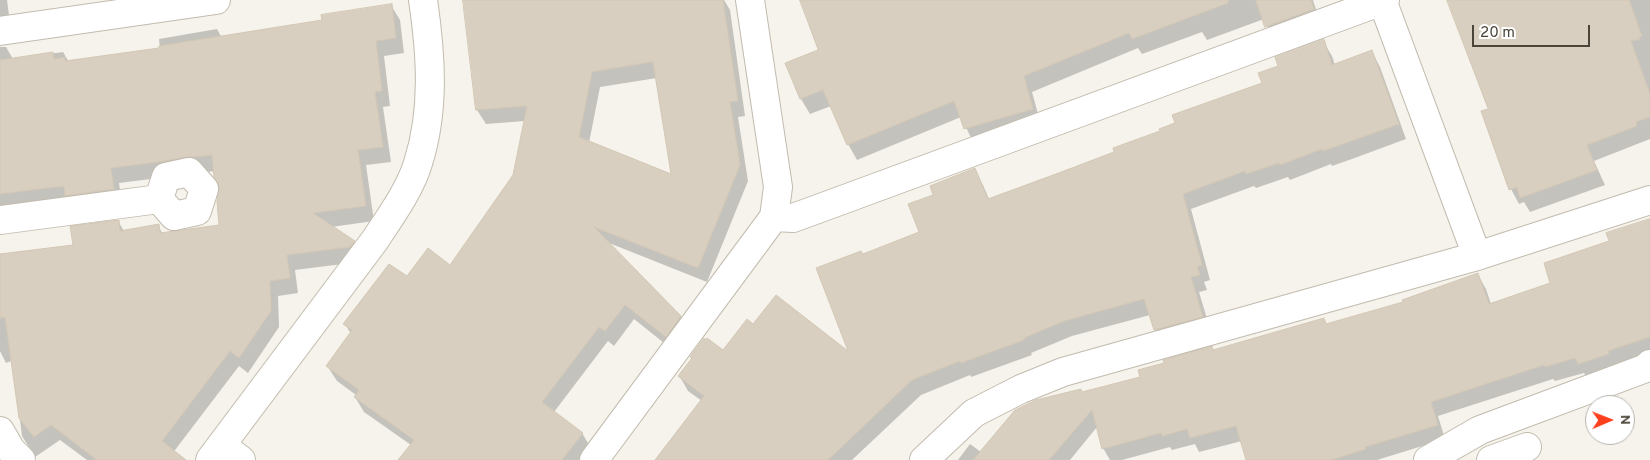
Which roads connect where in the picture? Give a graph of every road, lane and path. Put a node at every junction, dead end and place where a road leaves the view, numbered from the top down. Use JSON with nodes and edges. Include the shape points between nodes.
{"nodes":[{"id":1,"x":216,"y":0,"type":"edge"},
{"id":2,"x":423,"y":0,"type":"edge"},
{"id":3,"x":750,"y":0,"type":"edge"},
{"id":4,"x":1383,"y":0,"type":"edge"},
{"id":5,"x":0,"y":31,"type":"edge"},
{"id":6,"x":159,"y":198,"type":"dead end"},
{"id":7,"x":1650,"y":200,"type":"edge"},
{"id":8,"x":774,"y":218,"type":"junction"},
{"id":9,"x":0,"y":220,"type":"edge"},
{"id":10,"x":1477,"y":256,"type":"junction"},
{"id":11,"x":1650,"y":364,"type":"edge"},
{"id":12,"x":0,"y":431,"type":"edge"},
{"id":13,"x":1527,"y":447,"type":"dead end"},
{"id":14,"x":224,"y":455,"type":"edge"},
{"id":15,"x":20,"y":460,"type":"edge"},
{"id":16,"x":594,"y":460,"type":"edge"},
{"id":17,"x":924,"y":460,"type":"edge"},
{"id":18,"x":1428,"y":460,"type":"edge"},
{"id":19,"x":1491,"y":460,"type":"edge"}],
"edges":[{"from":1,"to":5,"type":"street"},
{"from":2,"to":14,"type":"street","via":[[431,78],[427,124],[418,164],[399,204]]},
{"from":3,"to":8,"type":"street","via":[[778,187]]},
{"from":4,"to":8,"type":"street","via":[[815,210],[792,218]]},
{"from":4,"to":10,"type":"street"},
{"from":6,"to":9,"type":"street"},
{"from":7,"to":10,"type":"street"},
{"from":8,"to":16,"type":"street"},
{"from":10,"to":17,"type":"street","via":[[1063,372],[974,413]]},
{"from":11,"to":18,"type":"street","via":[[1480,430]]},
{"from":12,"to":15,"type":"street"},
{"from":13,"to":19,"type":"street"}]}
